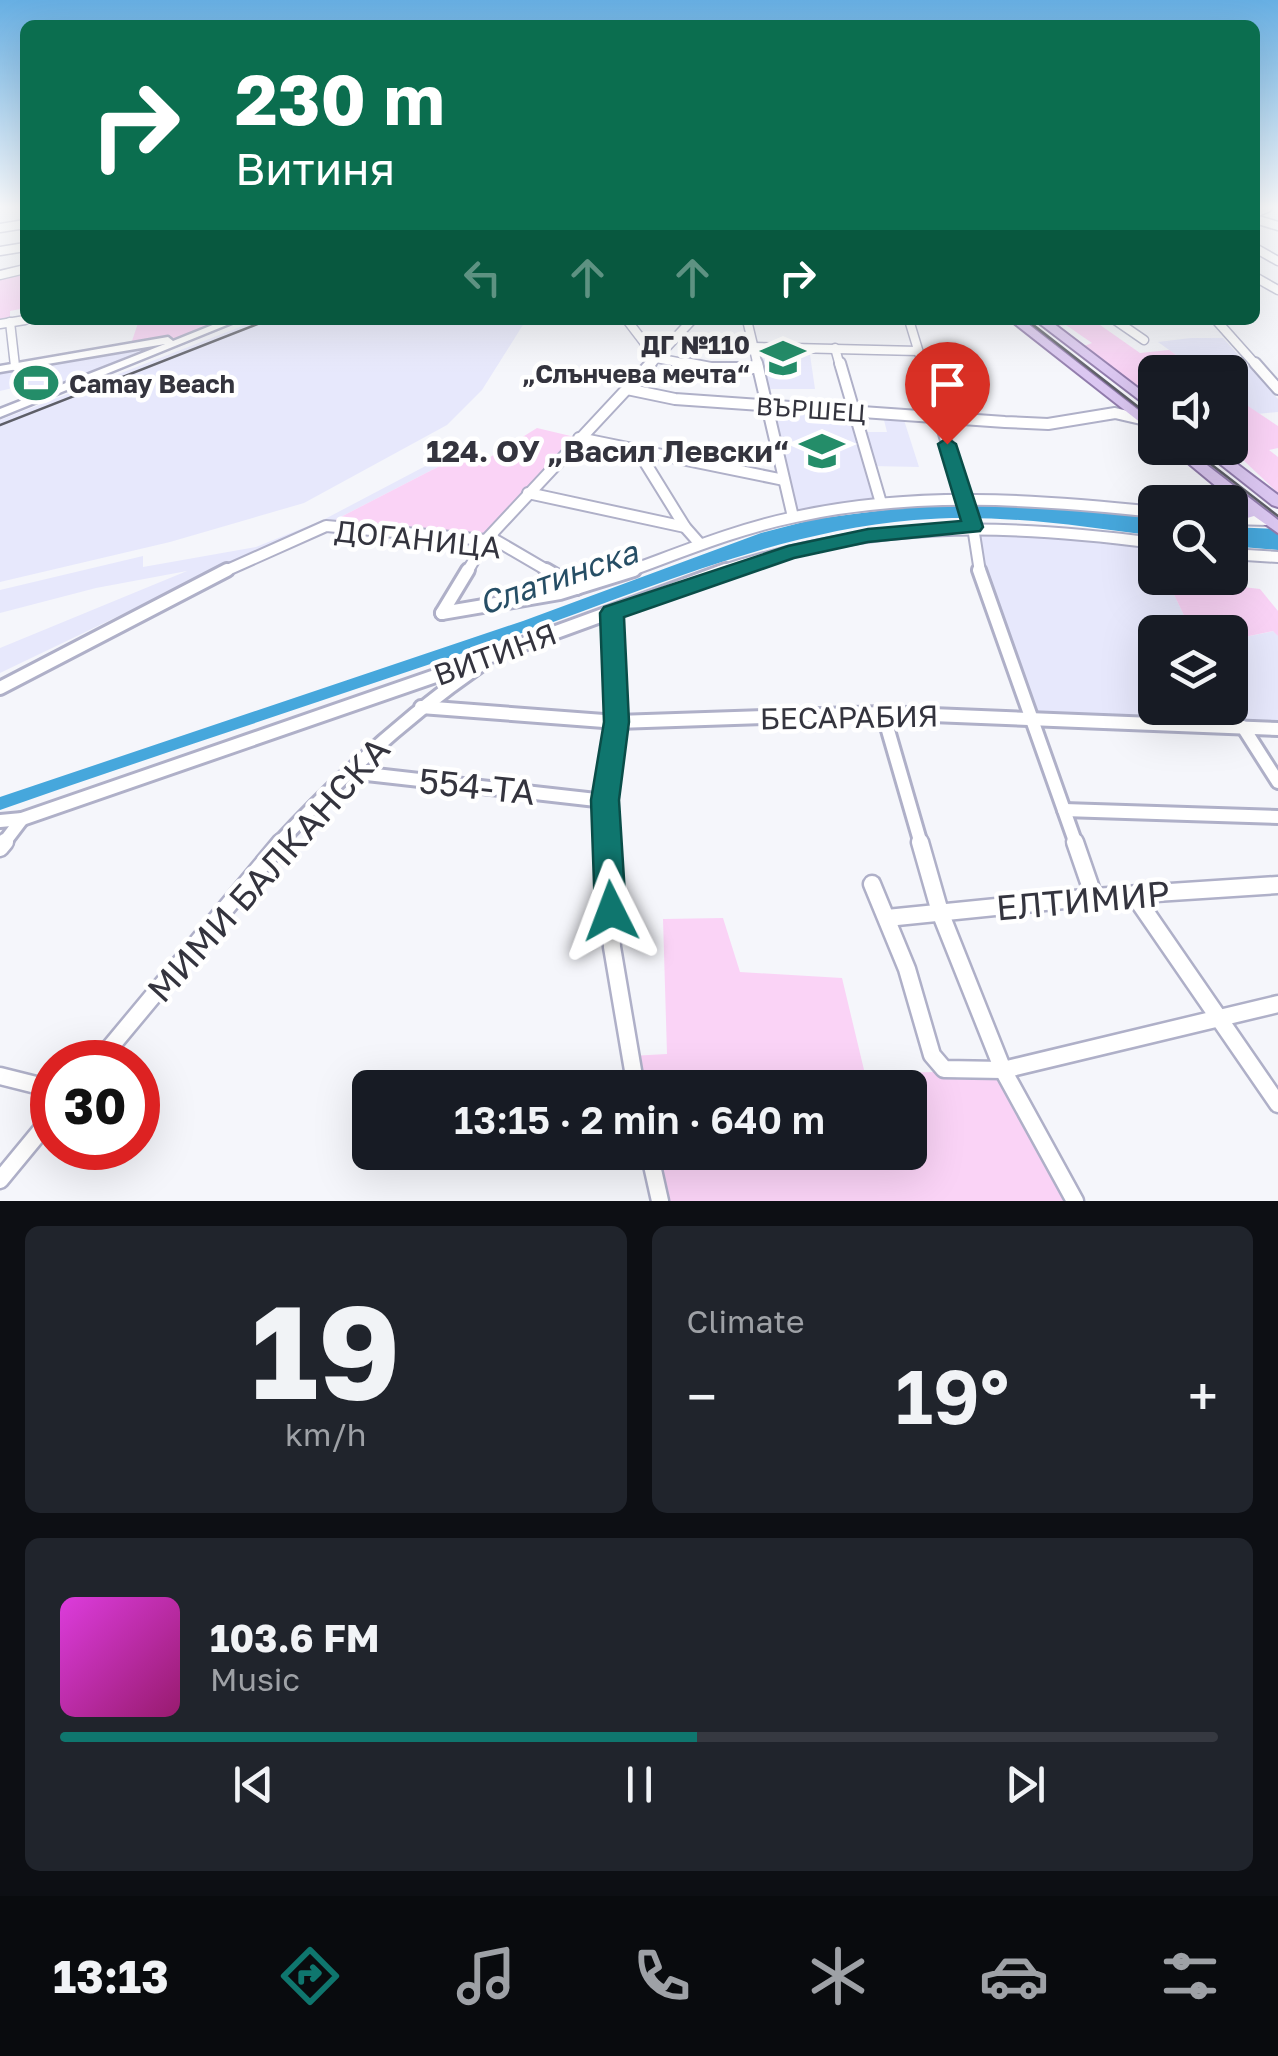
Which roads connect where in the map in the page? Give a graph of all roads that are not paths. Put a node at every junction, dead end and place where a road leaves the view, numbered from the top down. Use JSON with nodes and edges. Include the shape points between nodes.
{"nodes":[{"id":1,"x":5,"y":323,"type":"edge"},
{"id":2,"x":220,"y":325,"type":"edge"},
{"id":3,"x":631,"y":325,"type":"edge"},
{"id":4,"x":687,"y":325,"type":"edge"},
{"id":5,"x":748,"y":325,"type":"edge"},
{"id":6,"x":910,"y":325,"type":"edge"},
{"id":7,"x":1022,"y":325,"type":"edge"},
{"id":8,"x":1047,"y":325,"type":"edge"},
{"id":9,"x":1122,"y":325,"type":"edge"},
{"id":10,"x":1220,"y":325,"type":"edge"},
{"id":11,"x":195,"y":334,"type":"junction"},
{"id":12,"x":1144,"y":340,"type":"dead end"},
{"id":13,"x":753,"y":347,"type":"junction"},
{"id":14,"x":835,"y":348,"type":"junction"},
{"id":15,"x":918,"y":351,"type":"junction"},
{"id":16,"x":656,"y":358,"type":"junction"},
{"id":17,"x":15,"y":367,"type":"junction"},
{"id":18,"x":758,"y":368,"type":"junction"},
{"id":19,"x":0,"y":370,"type":"edge"},
{"id":20,"x":1278,"y":389,"type":"edge"},
{"id":21,"x":627,"y":390,"type":"junction"},
{"id":22,"x":1138,"y":395,"type":"edge"},
{"id":23,"x":767,"y":406,"type":"junction"},
{"id":24,"x":1117,"y":407,"type":"junction"},
{"id":25,"x":854,"y":412,"type":"junction"},
{"id":26,"x":0,"y":413,"type":"edge"},
{"id":27,"x":939,"y":416,"type":"junction"},
{"id":28,"x":1138,"y":418,"type":"edge"},
{"id":29,"x":579,"y":438,"type":"junction"},
{"id":30,"x":638,"y":451,"type":"junction"},
{"id":31,"x":1198,"y":465,"type":"edge"},
{"id":32,"x":1229,"y":465,"type":"edge"},
{"id":33,"x":784,"y":480,"type":"junction"},
{"id":34,"x":1223,"y":485,"type":"edge"},
{"id":35,"x":528,"y":493,"type":"junction"},
{"id":36,"x":964,"y":499,"type":"junction"},
{"id":37,"x":1277,"y":501,"type":"edge"},
{"id":38,"x":881,"y":503,"type":"junction"},
{"id":39,"x":1248,"y":504,"type":"edge"},
{"id":40,"x":1138,"y":510,"type":"edge"},
{"id":41,"x":793,"y":517,"type":"junction"},
{"id":42,"x":1248,"y":521,"type":"edge"},
{"id":43,"x":1274,"y":523,"type":"edge"},
{"id":44,"x":972,"y":524,"type":"junction"},
{"id":45,"x":685,"y":527,"type":"junction"},
{"id":46,"x":486,"y":540,"type":"junction"},
{"id":47,"x":1138,"y":541,"type":"edge"},
{"id":48,"x":700,"y":544,"type":"junction"},
{"id":49,"x":254,"y":556,"type":"joint"},
{"id":50,"x":1248,"y":556,"type":"edge"},
{"id":51,"x":1278,"y":558,"type":"edge"},
{"id":52,"x":577,"y":588,"type":"junction"},
{"id":53,"x":612,"y":613,"type":"junction"},
{"id":54,"x":500,"y":654,"type":"junction"},
{"id":55,"x":403,"y":687,"type":"junction"},
{"id":56,"x":0,"y":688,"type":"edge"},
{"id":57,"x":421,"y":706,"type":"junction"},
{"id":58,"x":882,"y":714,"type":"junction"},
{"id":59,"x":1032,"y":720,"type":"junction"},
{"id":60,"x":616,"y":722,"type":"junction"},
{"id":61,"x":1244,"y":728,"type":"junction"},
{"id":62,"x":1278,"y":729,"type":"edge"},
{"id":63,"x":349,"y":772,"type":"junction"},
{"id":64,"x":1278,"y":782,"type":"edge"},
{"id":65,"x":605,"y":800,"type":"junction"},
{"id":66,"x":1064,"y":810,"type":"junction"},
{"id":67,"x":1278,"y":817,"type":"edge"},
{"id":68,"x":22,"y":819,"type":"junction"},
{"id":69,"x":0,"y":821,"type":"edge"},
{"id":70,"x":0,"y":848,"type":"edge"},
{"id":71,"x":872,"y":884,"type":"dead end"},
{"id":72,"x":1278,"y":885,"type":"edge"},
{"id":73,"x":1134,"y":895,"type":"junction"},
{"id":74,"x":1094,"y":897,"type":"junction"},
{"id":75,"x":940,"y":912,"type":"junction"},
{"id":76,"x":887,"y":918,"type":"junction"},
{"id":77,"x":1278,"y":1004,"type":"edge"},
{"id":78,"x":1216,"y":1018,"type":"junction"},
{"id":79,"x":116,"y":1040,"type":"edge"},
{"id":80,"x":633,"y":1070,"type":"edge"},
{"id":81,"x":1003,"y":1070,"type":"junction"},
{"id":82,"x":0,"y":1076,"type":"edge"},
{"id":83,"x":30,"y":1084,"type":"edge"},
{"id":84,"x":1278,"y":1104,"type":"edge"},
{"id":85,"x":30,"y":1144,"type":"edge"},
{"id":86,"x":653,"y":1170,"type":"edge"},
{"id":87,"x":0,"y":1180,"type":"edge"},
{"id":88,"x":660,"y":1201,"type":"edge"},
{"id":89,"x":1075,"y":1201,"type":"edge"}],
"edges":[{"from":1,"to":17,"type":"street"},
{"from":2,"to":11,"type":"street"},
{"from":3,"to":16,"type":"street"},
{"from":4,"to":16,"type":"street"},
{"from":5,"to":13,"type":"street"},
{"from":6,"to":15,"type":"street"},
{"from":7,"to":24,"type":"main road"},
{"from":8,"to":22,"type":"main road"},
{"from":9,"to":12,"type":"street"},
{"from":10,"to":20,"type":"street"},
{"from":11,"to":17,"type":"street"},
{"from":11,"to":26,"type":"street"},
{"from":13,"to":14,"type":"street"},
{"from":13,"to":18,"type":"street"},
{"from":14,"to":15,"type":"street"},
{"from":14,"to":25,"type":"street"},
{"from":15,"to":27,"type":"street"},
{"from":16,"to":18,"type":"street"},
{"from":16,"to":21,"type":"street"},
{"from":17,"to":19,"type":"street"},
{"from":18,"to":23,"type":"street"},
{"from":21,"to":23,"type":"street","name":"ВЪРШЕЦ"},
{"from":21,"to":29,"type":"street"},
{"from":23,"to":25,"type":"street","name":"ВЪРШЕЦ"},
{"from":23,"to":33,"type":"street"},
{"from":24,"to":27,"type":"street","name":"ВЪРШЕЦ","via":[[1048,424]]},
{"from":24,"to":28,"type":"main road"},
{"from":25,"to":27,"type":"street","name":"ВЪРШЕЦ"},
{"from":25,"to":38,"type":"street"},
{"from":27,"to":36,"type":"street"},
{"from":29,"to":30,"type":"street"},
{"from":29,"to":35,"type":"street"},
{"from":30,"to":33,"type":"street"},
{"from":30,"to":45,"type":"street"},
{"from":31,"to":34,"type":"main road"},
{"from":32,"to":37,"type":"main road"},
{"from":33,"to":41,"type":"street"},
{"from":35,"to":45,"type":"street"},
{"from":35,"to":46,"type":"street"},
{"from":36,"to":38,"type":"street","name":"ВИТИНЯ"},
{"from":36,"to":40,"type":"street","name":"ВИТИНЯ"},
{"from":36,"to":44,"type":"street"},
{"from":38,"to":41,"type":"street","name":"ВИТИНЯ"},
{"from":39,"to":43,"type":"main road"},
{"from":41,"to":48,"type":"street","name":"ВИТИНЯ"},
{"from":42,"to":43,"type":"street"},
{"from":44,"to":47,"type":"street","name":"ВИТИНЯ"},
{"from":44,"to":53,"type":"street","name":"ВИТИНЯ","via":[[788,553]]},
{"from":44,"to":59,"type":"street","via":[[976,563]]},
{"from":45,"to":48,"type":"street"},
{"from":46,"to":49,"type":"street","name":"ДОГАНИЦА","via":[[326,526]]},
{"from":46,"to":52,"type":"street","name":"ДОГАНИЦА","via":[[503,543]]},
{"from":46,"to":52,"type":"street","name":"ВИТИНЯ","via":[[442,613]]},
{"from":48,"to":52,"type":"street","name":"ВИТИНЯ"},
{"from":49,"to":56,"type":"street"},
{"from":50,"to":51,"type":"street"},
{"from":53,"to":54,"type":"street","name":"ВИТИНЯ"},
{"from":53,"to":60,"type":"street"},
{"from":54,"to":55,"type":"street","name":"ВИТИНЯ"},
{"from":54,"to":57,"type":"street","name":"МИМИ БАЛКАНСКА"},
{"from":55,"to":57,"type":"street"},
{"from":55,"to":68,"type":"street","name":"ВИТИНЯ","via":[[145,771]]},
{"from":57,"to":60,"type":"street","name":"БЕСАРАБИЯ"},
{"from":57,"to":63,"type":"street","name":"МИМИ БАЛКАНСКА"},
{"from":58,"to":59,"type":"street","name":"БЕСАРАБИЯ"},
{"from":58,"to":60,"type":"street","name":"БЕСАРАБИЯ"},
{"from":58,"to":75,"type":"street"},
{"from":59,"to":61,"type":"street","name":"БЕСАРАБИЯ"},
{"from":59,"to":66,"type":"street"},
{"from":60,"to":65,"type":"street"},
{"from":61,"to":62,"type":"street","name":"БЕСАРАБИЯ"},
{"from":61,"to":64,"type":"street"},
{"from":63,"to":65,"type":"street","name":"554-ТА"},
{"from":63,"to":79,"type":"street","name":"МИМИ БАЛКАНСКА"},
{"from":65,"to":80,"type":"street","via":[[612,948]]},
{"from":66,"to":67,"type":"street"},
{"from":66,"to":74,"type":"street"},
{"from":68,"to":69,"type":"street","name":"ВИТИНЯ"},
{"from":68,"to":70,"type":"street"},
{"from":71,"to":76,"type":"street"},
{"from":72,"to":73,"type":"street","name":"ЕЛТИМИР"},
{"from":73,"to":74,"type":"street","name":"ЕЛТИМИР"},
{"from":73,"to":78,"type":"street"},
{"from":74,"to":75,"type":"street","name":"ЕЛТИМИР"},
{"from":75,"to":76,"type":"street","name":"ЕЛТИМИР"},
{"from":75,"to":81,"type":"street"},
{"from":76,"to":81,"type":"street","via":[[932,1054],[944,1068]]},
{"from":77,"to":78,"type":"street"},
{"from":78,"to":81,"type":"street"},
{"from":78,"to":84,"type":"street"},
{"from":81,"to":89,"type":"street"},
{"from":82,"to":83,"type":"street"},
{"from":85,"to":87,"type":"street"},
{"from":86,"to":88,"type":"street"}]}
